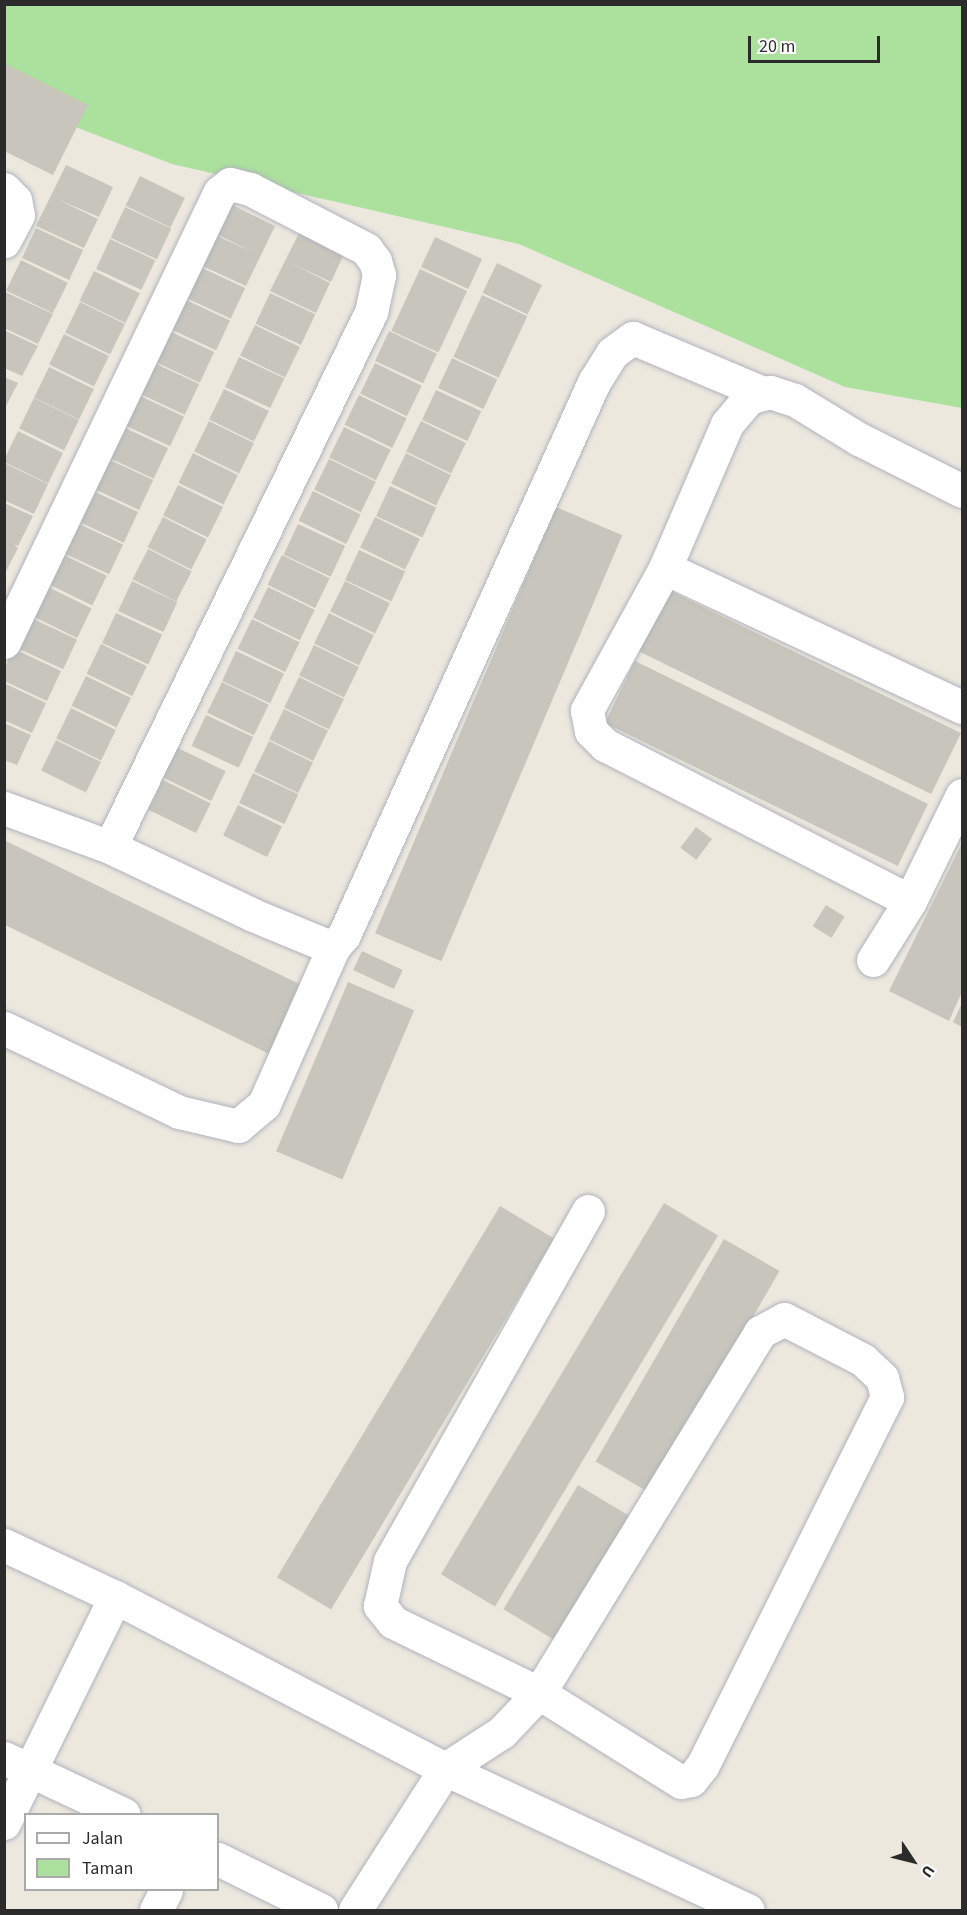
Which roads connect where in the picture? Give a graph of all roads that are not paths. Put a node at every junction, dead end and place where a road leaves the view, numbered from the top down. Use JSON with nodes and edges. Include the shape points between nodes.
{"nodes":[{"id":1,"x":4,"y":189,"type":"edge"},
{"id":2,"x":4,"y":241,"type":"edge"},
{"id":3,"x":761,"y":392,"type":"junction"},
{"id":4,"x":963,"y":491,"type":"edge"},
{"id":5,"x":665,"y":568,"type":"junction"},
{"id":6,"x":4,"y":642,"type":"edge"},
{"id":7,"x":963,"y":707,"type":"edge"},
{"id":8,"x":963,"y":795,"type":"edge"},
{"id":9,"x":4,"y":808,"type":"edge"},
{"id":10,"x":111,"y":847,"type":"junction"},
{"id":11,"x":910,"y":902,"type":"junction"},
{"id":12,"x":333,"y":948,"type":"junction"},
{"id":13,"x":873,"y":960,"type":"dead end"},
{"id":14,"x":4,"y":1028,"type":"edge"},
{"id":15,"x":588,"y":1212,"type":"dead end"},
{"id":16,"x":4,"y":1545,"type":"edge"},
{"id":17,"x":115,"y":1597,"type":"junction"},
{"id":18,"x":539,"y":1693,"type":"junction"},
{"id":19,"x":17,"y":1765,"type":"edge"},
{"id":20,"x":445,"y":1769,"type":"junction"},
{"id":21,"x":119,"y":1813,"type":"edge"},
{"id":22,"x":4,"y":1823,"type":"edge"},
{"id":23,"x":219,"y":1860,"type":"edge"},
{"id":24,"x":166,"y":1891,"type":"edge"},
{"id":25,"x":156,"y":1911,"type":"edge"},
{"id":26,"x":321,"y":1911,"type":"edge"},
{"id":27,"x":355,"y":1911,"type":"edge"},
{"id":28,"x":748,"y":1911,"type":"edge"}],
"edges":[{"from":1,"to":2,"type":"street","via":[[15,200],[18,215]]},
{"from":3,"to":4,"type":"street","via":[[795,400],[858,439]]},
{"from":3,"to":5,"type":"street","via":[[741,404],[727,424]]},
{"from":3,"to":12,"type":"street","via":[[633,338],[612,353],[594,382],[344,935]]},
{"from":5,"to":7,"type":"street"},
{"from":5,"to":11,"type":"street","via":[[587,710],[593,736]]},
{"from":6,"to":10,"type":"street","via":[[220,192],[230,184],[250,189],[366,249],[379,275],[371,312]]},
{"from":8,"to":11,"type":"street"},
{"from":9,"to":10,"type":"street"},
{"from":10,"to":12,"type":"street"},
{"from":11,"to":13,"type":"street"},
{"from":12,"to":14,"type":"street","via":[[264,1104],[238,1126],[179,1112]]},
{"from":15,"to":18,"type":"street","via":[[390,1561],[380,1600],[382,1611],[393,1622]]},
{"from":16,"to":17,"type":"street"},
{"from":17,"to":19,"type":"street"},
{"from":17,"to":20,"type":"street"},
{"from":18,"to":18,"type":"street","via":[[681,1782],[695,1777],[884,1404],[888,1390],[879,1373],[863,1360],[784,1318],[760,1332]]},
{"from":18,"to":20,"type":"street","via":[[502,1732]]},
{"from":19,"to":21,"type":"street"},
{"from":19,"to":22,"type":"street"},
{"from":20,"to":27,"type":"street"},
{"from":20,"to":28,"type":"street"},
{"from":23,"to":26,"type":"street"},
{"from":24,"to":25,"type":"street"}]}
